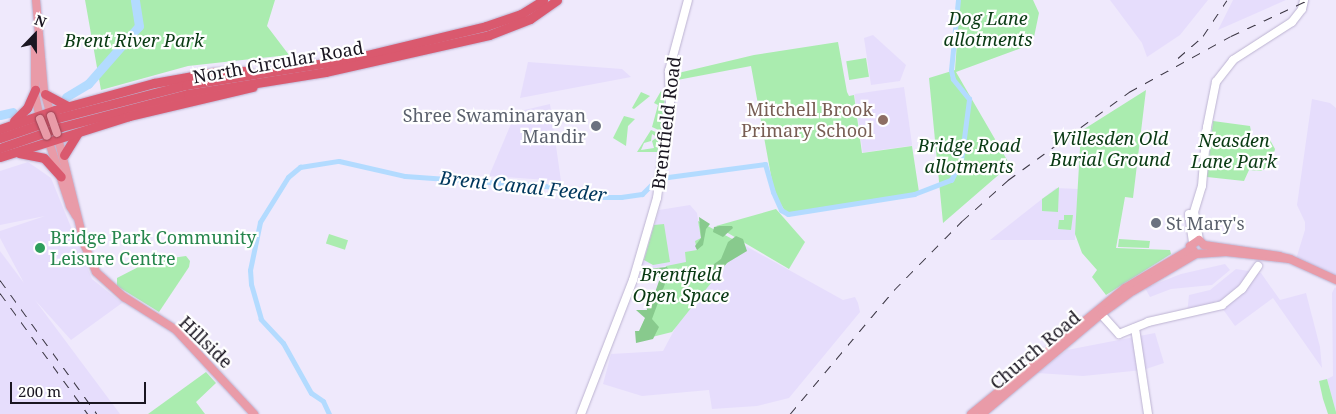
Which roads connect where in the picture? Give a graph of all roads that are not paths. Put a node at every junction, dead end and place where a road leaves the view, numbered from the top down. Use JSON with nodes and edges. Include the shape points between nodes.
{"nodes":[{"id":1,"x":36,"y":0,"type":"edge"},
{"id":2,"x":543,"y":0,"type":"edge"},
{"id":3,"x":557,"y":0,"type":"edge"},
{"id":4,"x":688,"y":0,"type":"edge"},
{"id":5,"x":1304,"y":0,"type":"edge"},
{"id":6,"x":38,"y":41,"type":"junction"},
{"id":7,"x":267,"y":77,"type":"junction"},
{"id":8,"x":35,"y":90,"type":"junction"},
{"id":9,"x":45,"y":94,"type":"junction"},
{"id":10,"x":68,"y":106,"type":"junction"},
{"id":11,"x":50,"y":114,"type":"junction"},
{"id":12,"x":39,"y":117,"type":"junction"},
{"id":13,"x":10,"y":125,"type":"junction"},
{"id":14,"x":0,"y":129,"type":"edge"},
{"id":15,"x":82,"y":130,"type":"junction"},
{"id":16,"x":58,"y":136,"type":"junction"},
{"id":17,"x":0,"y":138,"type":"edge"},
{"id":18,"x":48,"y":139,"type":"junction"},
{"id":19,"x":2,"y":153,"type":"edge"},
{"id":20,"x":64,"y":155,"type":"junction"},
{"id":21,"x":61,"y":177,"type":"junction"},
{"id":22,"x":77,"y":217,"type":"junction"},
{"id":23,"x":1197,"y":247,"type":"junction"},
{"id":24,"x":1256,"y":255,"type":"junction"},
{"id":25,"x":1271,"y":259,"type":"junction"},
{"id":26,"x":1290,"y":259,"type":"junction"},
{"id":27,"x":1258,"y":266,"type":"junction"},
{"id":28,"x":1336,"y":280,"type":"edge"},
{"id":29,"x":1099,"y":312,"type":"junction"},
{"id":30,"x":1135,"y":328,"type":"junction"},
{"id":31,"x":254,"y":414,"type":"edge"},
{"id":32,"x":581,"y":414,"type":"edge"},
{"id":33,"x":971,"y":414,"type":"edge"},
{"id":34,"x":982,"y":414,"type":"edge"},
{"id":35,"x":1148,"y":414,"type":"edge"}],
"edges":[{"from":1,"to":6,"type":"main road"},
{"from":2,"to":7,"type":"highway","name":"North Circular Road","via":[[521,14],[492,25]]},
{"from":3,"to":7,"type":"highway","name":"North Circular Road","via":[[530,19],[496,33],[390,59]]},
{"from":4,"to":32,"type":"street","name":"Brentfield Road","via":[[669,71],[670,103],[661,179],[632,280]]},
{"from":5,"to":23,"type":"street","via":[[1302,9],[1292,22],[1233,60],[1220,76],[1213,93],[1199,195],[1189,214]]},
{"from":6,"to":8,"type":"main road","via":[[35,47]]},
{"from":6,"to":9,"type":"main road"},
{"from":7,"to":10,"type":"highway","via":[[231,70],[194,75]]},
{"from":7,"to":15,"type":"highway","via":[[241,92],[154,110]]},
{"from":7,"to":17,"type":"highway","name":"North Circular Road","via":[[186,85],[58,118]]},
{"from":7,"to":19,"type":"highway","name":"North Circular Road","via":[[61,127]]},
{"from":8,"to":12,"type":"main road"},
{"from":8,"to":13,"type":"highway","via":[[27,108]]},
{"from":9,"to":10,"type":"highway"},
{"from":9,"to":11,"type":"main road"},
{"from":10,"to":11,"type":"highway"},
{"from":11,"to":12,"type":"highway"},
{"from":11,"to":16,"type":"main road","bridge":true},
{"from":12,"to":13,"type":"highway"},
{"from":12,"to":18,"type":"main road","bridge":true},
{"from":13,"to":14,"type":"highway"},
{"from":15,"to":16,"type":"highway"},
{"from":15,"to":20,"type":"highway","via":[[70,141]]},
{"from":16,"to":18,"type":"highway"},
{"from":16,"to":20,"type":"main road"},
{"from":18,"to":19,"type":"highway"},
{"from":18,"to":21,"type":"main road"},
{"from":19,"to":21,"type":"highway","via":[[40,156],[56,167]]},
{"from":20,"to":22,"type":"main road"},
{"from":21,"to":22,"type":"main road"},
{"from":22,"to":31,"type":"main road","name":"Hillside","via":[[96,272],[129,300],[176,330]]},
{"from":23,"to":24,"type":"main road"},
{"from":23,"to":26,"type":"main road"},
{"from":23,"to":29,"type":"main road"},
{"from":24,"to":25,"type":"main road"},
{"from":24,"to":27,"type":"street"},
{"from":25,"to":26,"type":"main road"},
{"from":25,"to":27,"type":"street"},
{"from":26,"to":28,"type":"main road"},
{"from":27,"to":30,"type":"street","name":"Church Road","via":[[1242,289],[1222,305]]},
{"from":29,"to":30,"type":"street","name":"Church Road","via":[[1116,333]]},
{"from":29,"to":33,"type":"main road","name":"Church Road"},
{"from":29,"to":34,"type":"main road","name":"Church Road"},
{"from":30,"to":35,"type":"street"}]}
